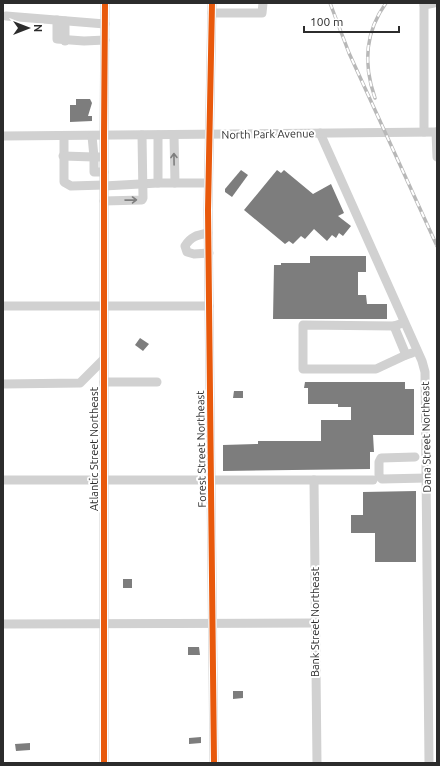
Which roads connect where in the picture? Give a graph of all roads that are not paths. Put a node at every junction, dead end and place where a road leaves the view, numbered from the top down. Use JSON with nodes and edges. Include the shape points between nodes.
{"nodes":[{"id":1,"x":106,"y":3,"type":"edge"},
{"id":2,"x":212,"y":3,"type":"edge"},
{"id":3,"x":263,"y":3,"type":"edge"},
{"id":4,"x":434,"y":3,"type":"edge"},
{"id":5,"x":424,"y":4,"type":"edge"},
{"id":6,"x":212,"y":13,"type":"junction"},
{"id":7,"x":6,"y":16,"type":"dead end"},
{"id":8,"x":61,"y":21,"type":"junction"},
{"id":9,"x":105,"y":24,"type":"junction"},
{"id":10,"x":105,"y":40,"type":"junction"},
{"id":11,"x":424,"y":132,"type":"junction"},
{"id":12,"x":436,"y":132,"type":"edge"},
{"id":13,"x":320,"y":133,"type":"junction"},
{"id":14,"x":142,"y":135,"type":"junction"},
{"id":15,"x":158,"y":135,"type":"junction"},
{"id":16,"x":174,"y":135,"type":"junction"},
{"id":17,"x":208,"y":135,"type":"junction"},
{"id":18,"x":3,"y":136,"type":"edge"},
{"id":19,"x":64,"y":136,"type":"junction"},
{"id":20,"x":92,"y":136,"type":"junction"},
{"id":21,"x":104,"y":136,"type":"junction"},
{"id":22,"x":64,"y":156,"type":"junction"},
{"id":23,"x":99,"y":157,"type":"junction"},
{"id":24,"x":437,"y":157,"type":"edge"},
{"id":25,"x":158,"y":183,"type":"junction"},
{"id":26,"x":175,"y":183,"type":"junction"},
{"id":27,"x":208,"y":183,"type":"junction"},
{"id":28,"x":142,"y":184,"type":"junction"},
{"id":29,"x":104,"y":185,"type":"junction"},
{"id":30,"x":104,"y":201,"type":"junction"},
{"id":31,"x":208,"y":233,"type":"junction"},
{"id":32,"x":209,"y":253,"type":"junction"},
{"id":33,"x":3,"y":306,"type":"edge"},
{"id":34,"x":104,"y":306,"type":"junction"},
{"id":35,"x":209,"y":306,"type":"junction"},
{"id":36,"x":405,"y":322,"type":"junction"},
{"id":37,"x":394,"y":326,"type":"junction"},
{"id":38,"x":418,"y":351,"type":"junction"},
{"id":39,"x":406,"y":355,"type":"junction"},
{"id":40,"x":104,"y":360,"type":"junction"},
{"id":41,"x":104,"y":382,"type":"junction"},
{"id":42,"x":157,"y":382,"type":"dead end"},
{"id":43,"x":3,"y":384,"type":"edge"},
{"id":44,"x":416,"y":457,"type":"dead end"},
{"id":45,"x":426,"y":478,"type":"junction"},
{"id":46,"x":3,"y":480,"type":"edge"},
{"id":47,"x":104,"y":480,"type":"junction"},
{"id":48,"x":211,"y":480,"type":"junction"},
{"id":49,"x":314,"y":480,"type":"junction"},
{"id":50,"x":373,"y":480,"type":"dead end"},
{"id":51,"x":104,"y":623,"type":"junction"},
{"id":52,"x":212,"y":623,"type":"junction"},
{"id":53,"x":315,"y":623,"type":"junction"},
{"id":54,"x":3,"y":624,"type":"edge"},
{"id":55,"x":433,"y":736,"type":"edge"},
{"id":56,"x":104,"y":763,"type":"edge"},
{"id":57,"x":214,"y":763,"type":"edge"},
{"id":58,"x":317,"y":763,"type":"edge"},
{"id":59,"x":429,"y":763,"type":"edge"}],
"edges":[{"from":1,"to":9,"type":"street","name":"Atlantic Street Northeast"},
{"from":2,"to":6,"type":"street","name":"Forest Street Northeast"},
{"from":3,"to":6,"type":"street","via":[[262,13]]},
{"from":4,"to":5,"type":"street"},
{"from":5,"to":11,"type":"street"},
{"from":6,"to":17,"type":"street","name":"Forest Street Northeast"},
{"from":7,"to":8,"type":"street"},
{"from":8,"to":9,"type":"street"},
{"from":8,"to":10,"type":"street","via":[[57,39]]},
{"from":9,"to":10,"type":"street","name":"Atlantic Street Northeast"},
{"from":10,"to":21,"type":"street","name":"Atlantic Street Northeast"},
{"from":11,"to":12,"type":"street","name":"North Park Avenue"},
{"from":11,"to":13,"type":"street","name":"North Park Avenue"},
{"from":12,"to":24,"type":"street"},
{"from":13,"to":17,"type":"street","name":"North Park Avenue"},
{"from":13,"to":36,"type":"street","name":"Dana Street Northeast"},
{"from":14,"to":15,"type":"street","name":"North Park Avenue"},
{"from":14,"to":21,"type":"street","name":"North Park Avenue"},
{"from":14,"to":28,"type":"street"},
{"from":15,"to":16,"type":"street","name":"North Park Avenue"},
{"from":15,"to":25,"type":"street"},
{"from":16,"to":17,"type":"street","name":"North Park Avenue"},
{"from":26,"to":16,"type":"street","one_way":true},
{"from":17,"to":27,"type":"street","name":"Forest Street Northeast"},
{"from":18,"to":19,"type":"street","name":"North Park Avenue"},
{"from":19,"to":20,"type":"street","name":"North Park Avenue"},
{"from":19,"to":22,"type":"street"},
{"from":20,"to":21,"type":"street","name":"North Park Avenue"},
{"from":20,"to":23,"type":"street"},
{"from":21,"to":23,"type":"street","name":"Atlantic Street Northeast"},
{"from":22,"to":23,"type":"street"},
{"from":22,"to":29,"type":"street","via":[[64,182],[77,186]]},
{"from":23,"to":29,"type":"street","name":"Atlantic Street Northeast","via":[[104,172]]},
{"from":25,"to":26,"type":"street"},
{"from":25,"to":28,"type":"street"},
{"from":26,"to":27,"type":"street"},
{"from":27,"to":31,"type":"street","name":"Forest Street Northeast"},
{"from":28,"to":29,"type":"street"},
{"from":30,"to":28,"type":"street","one_way":true,"via":[[142,200]]},
{"from":29,"to":30,"type":"street","name":"Atlantic Street Northeast"},
{"from":30,"to":34,"type":"street","name":"Atlantic Street Northeast"},
{"from":31,"to":32,"type":"street","name":"Forest Street Northeast"},
{"from":31,"to":32,"type":"street","via":[[194,236],[185,246],[190,254]]},
{"from":32,"to":35,"type":"street","name":"Forest Street Northeast"},
{"from":33,"to":34,"type":"street"},
{"from":34,"to":35,"type":"street"},
{"from":34,"to":40,"type":"street","name":"Atlantic Street Northeast"},
{"from":35,"to":48,"type":"street","name":"Forest Street Northeast"},
{"from":36,"to":37,"type":"street"},
{"from":36,"to":38,"type":"street","name":"Dana Street Northeast"},
{"from":37,"to":39,"type":"street"},
{"from":37,"to":39,"type":"street","via":[[303,325],[303,369],[376,369]]},
{"from":38,"to":39,"type":"street"},
{"from":38,"to":45,"type":"street","name":"Dana Street Northeast","via":[[425,372]]},
{"from":40,"to":41,"type":"street","name":"Atlantic Street Northeast"},
{"from":40,"to":43,"type":"street","via":[[80,383]]},
{"from":41,"to":42,"type":"street"},
{"from":41,"to":47,"type":"street","name":"Atlantic Street Northeast"},
{"from":44,"to":45,"type":"street","via":[[381,458],[379,476],[382,479]]},
{"from":45,"to":55,"type":"street","name":"Dana Street Northeast"},
{"from":46,"to":47,"type":"street"},
{"from":47,"to":48,"type":"street"},
{"from":47,"to":51,"type":"street","name":"Atlantic Street Northeast"},
{"from":48,"to":49,"type":"street"},
{"from":48,"to":52,"type":"street","name":"Forest Street Northeast"},
{"from":49,"to":50,"type":"street"},
{"from":49,"to":53,"type":"street","name":"Bank Street Northeast"},
{"from":51,"to":52,"type":"street"},
{"from":51,"to":54,"type":"street"},
{"from":51,"to":56,"type":"street","name":"Atlantic Street Northeast"},
{"from":52,"to":53,"type":"street"},
{"from":52,"to":57,"type":"street","name":"Forest Street Northeast"},
{"from":53,"to":58,"type":"street","name":"Bank Street Northeast"},
{"from":55,"to":59,"type":"street","name":"Dana Street Northeast"}]}
